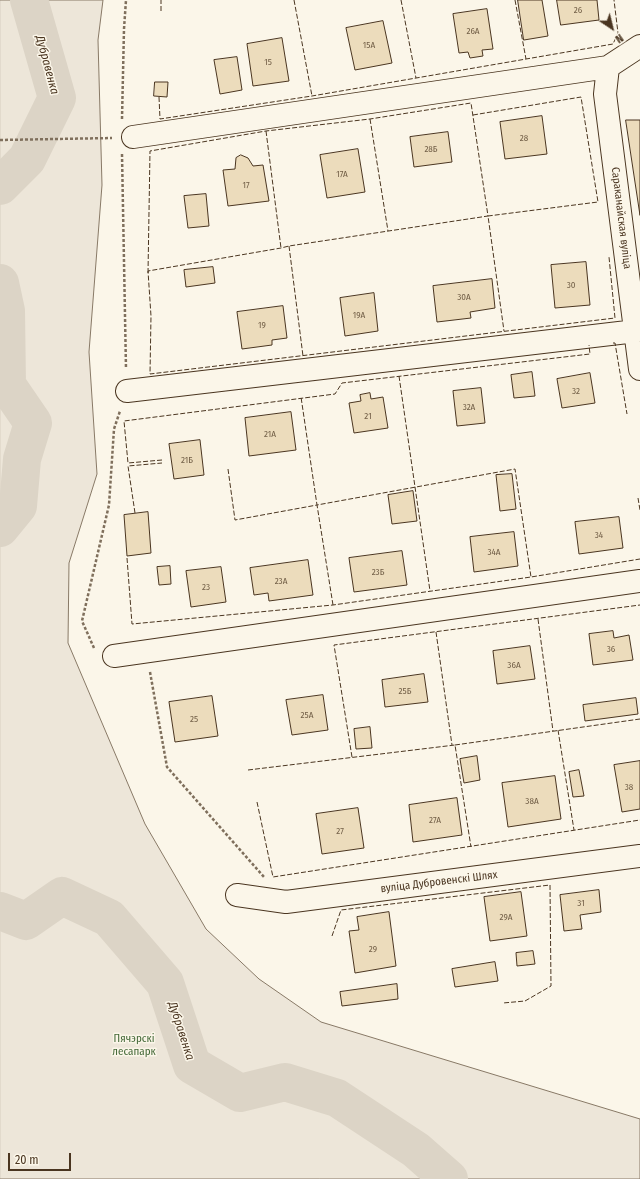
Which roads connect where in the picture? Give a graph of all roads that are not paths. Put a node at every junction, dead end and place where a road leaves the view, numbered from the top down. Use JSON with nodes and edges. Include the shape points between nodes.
{"nodes":[{"id":1,"x":640,"y":46,"type":"edge"},
{"id":2,"x":608,"y":67,"type":"junction"},
{"id":3,"x":127,"y":137,"type":"road end"},
{"id":4,"x":636,"y":331,"type":"junction"},
{"id":5,"x":640,"y":369,"type":"edge"},
{"id":6,"x":127,"y":391,"type":"road end"},
{"id":7,"x":640,"y":581,"type":"edge"},
{"id":8,"x":114,"y":656,"type":"road end"},
{"id":9,"x":640,"y":856,"type":"edge"},
{"id":10,"x":237,"y":894,"type":"dead end"}],
"edges":[{"from":1,"to":2,"type":"street"},
{"from":2,"to":3,"type":"street"},
{"from":2,"to":4,"type":"street","name":"Сараканайская вуліца","via":[[605,94]]},
{"from":4,"to":5,"type":"street","name":"Сараканайская вуліца"},
{"from":4,"to":6,"type":"street"},
{"from":7,"to":8,"type":"street"},
{"from":9,"to":10,"type":"street","name":"вуліца Дубровенскі Шлях","via":[[286,902]]}]}
